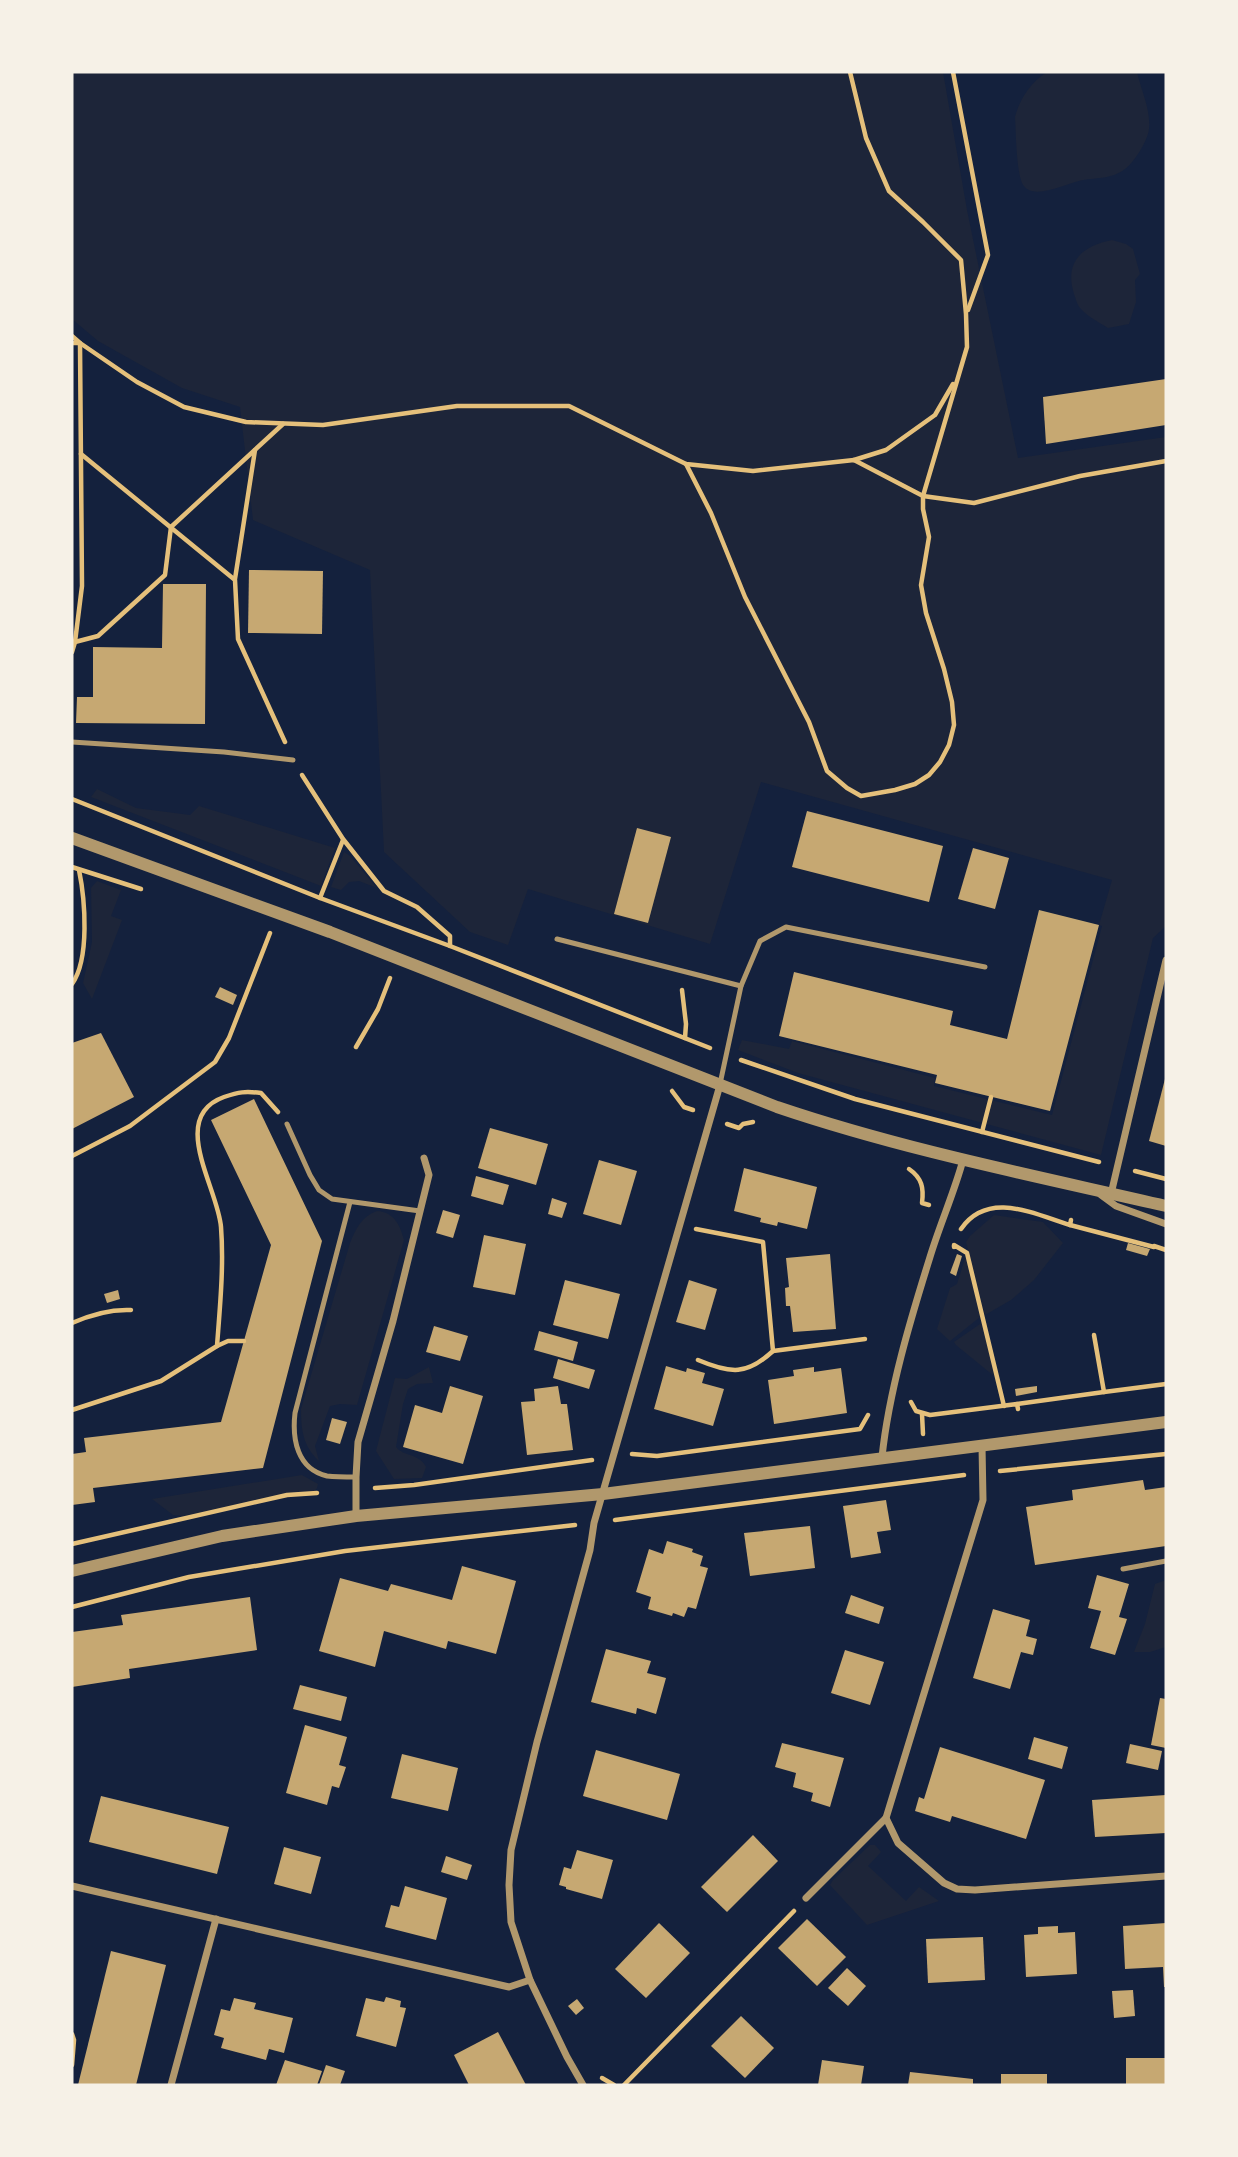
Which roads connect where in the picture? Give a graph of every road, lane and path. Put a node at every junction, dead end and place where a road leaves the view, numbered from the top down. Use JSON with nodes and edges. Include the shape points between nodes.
{"nodes":[{"id":1,"x":850,"y":72,"type":"edge"},
{"id":2,"x":953,"y":72,"type":"edge"},
{"id":3,"x":966,"y":314,"type":"junction"},
{"id":4,"x":72,"y":336,"type":"edge"},
{"id":5,"x":72,"y":343,"type":"edge"},
{"id":6,"x":80,"y":343,"type":"junction"},
{"id":7,"x":957,"y":378,"type":"junction"},
{"id":8,"x":283,"y":423,"type":"junction"},
{"id":9,"x":255,"y":450,"type":"junction"},
{"id":10,"x":81,"y":454,"type":"junction"},
{"id":11,"x":854,"y":460,"type":"junction"},
{"id":12,"x":1166,"y":461,"type":"edge"},
{"id":13,"x":686,"y":464,"type":"junction"},
{"id":14,"x":923,"y":496,"type":"junction"},
{"id":15,"x":171,"y":527,"type":"junction"},
{"id":16,"x":235,"y":580,"type":"junction"},
{"id":17,"x":75,"y":642,"type":"junction"},
{"id":18,"x":72,"y":652,"type":"edge"},
{"id":19,"x":72,"y":742,"type":"edge"},
{"id":20,"x":292,"y":760,"type":"junction"},
{"id":21,"x":72,"y":799,"type":"edge"},
{"id":22,"x":72,"y":838,"type":"edge"},
{"id":23,"x":343,"y":839,"type":"junction"},
{"id":24,"x":79,"y":869,"type":"dead end"},
{"id":25,"x":320,"y":898,"type":"junction"},
{"id":26,"x":270,"y":932,"type":"dead end"},
{"id":27,"x":557,"y":939,"type":"dead end"},
{"id":28,"x":450,"y":946,"type":"junction"},
{"id":29,"x":1166,"y":960,"type":"edge"},
{"id":30,"x":985,"y":967,"type":"dead end"},
{"id":31,"x":680,"y":971,"type":"junction"},
{"id":32,"x":390,"y":978,"type":"dead end"},
{"id":33,"x":72,"y":984,"type":"edge"},
{"id":34,"x":740,"y":986,"type":"junction"},
{"id":35,"x":685,"y":1038,"type":"junction"},
{"id":36,"x":356,"y":1046,"type":"dead end"},
{"id":37,"x":727,"y":1055,"type":"junction"},
{"id":38,"x":720,"y":1085,"type":"junction"},
{"id":39,"x":991,"y":1097,"type":"dead end"},
{"id":40,"x":287,"y":1124,"type":"joint"},
{"id":41,"x":982,"y":1132,"type":"junction"},
{"id":42,"x":72,"y":1156,"type":"edge"},
{"id":43,"x":424,"y":1158,"type":"dead end"},
{"id":44,"x":963,"y":1160,"type":"junction"},
{"id":45,"x":1117,"y":1167,"type":"junction"},
{"id":46,"x":1166,"y":1179,"type":"edge"},
{"id":47,"x":1095,"y":1190,"type":"junction"},
{"id":48,"x":1111,"y":1194,"type":"junction"},
{"id":49,"x":350,"y":1202,"type":"junction"},
{"id":50,"x":1166,"y":1206,"type":"edge"},
{"id":51,"x":420,"y":1211,"type":"junction"},
{"id":52,"x":1166,"y":1224,"type":"edge"},
{"id":53,"x":692,"y":1228,"type":"dead end"},
{"id":54,"x":1166,"y":1250,"type":"edge"},
{"id":55,"x":131,"y":1310,"type":"dead end"},
{"id":56,"x":72,"y":1323,"type":"edge"},
{"id":57,"x":1094,"y":1335,"type":"dead end"},
{"id":58,"x":865,"y":1339,"type":"dead end"},
{"id":59,"x":244,"y":1341,"type":"dead end"},
{"id":60,"x":217,"y":1346,"type":"junction"},
{"id":61,"x":773,"y":1351,"type":"junction"},
{"id":62,"x":698,"y":1360,"type":"dead end"},
{"id":63,"x":1166,"y":1384,"type":"edge"},
{"id":64,"x":1104,"y":1392,"type":"junction"},
{"id":65,"x":909,"y":1395,"type":"dead end"},
{"id":66,"x":912,"y":1406,"type":"junction"},
{"id":67,"x":1004,"y":1406,"type":"junction"},
{"id":68,"x":72,"y":1410,"type":"edge"},
{"id":69,"x":888,"y":1410,"type":"junction"},
{"id":70,"x":1166,"y":1422,"type":"edge"},
{"id":71,"x":982,"y":1446,"type":"junction"},
{"id":72,"x":614,"y":1456,"type":"junction"},
{"id":73,"x":882,"y":1457,"type":"junction"},
{"id":74,"x":356,"y":1477,"type":"junction"},
{"id":75,"x":356,"y":1490,"type":"junction"},
{"id":76,"x":603,"y":1494,"type":"junction"},
{"id":77,"x":356,"y":1516,"type":"junction"},
{"id":78,"x":72,"y":1544,"type":"edge"},
{"id":79,"x":1166,"y":1561,"type":"edge"},
{"id":80,"x":1123,"y":1569,"type":"dead end"},
{"id":81,"x":72,"y":1571,"type":"edge"},
{"id":82,"x":886,"y":1818,"type":"junction"},
{"id":83,"x":1166,"y":1875,"type":"edge"},
{"id":84,"x":72,"y":1886,"type":"edge"},
{"id":85,"x":806,"y":1898,"type":"joint"},
{"id":86,"x":216,"y":1919,"type":"junction"},
{"id":87,"x":530,"y":1980,"type":"junction"},
{"id":88,"x":72,"y":2034,"type":"edge"},
{"id":89,"x":72,"y":2065,"type":"edge"},
{"id":90,"x":599,"y":2076,"type":"dead end"},
{"id":91,"x":625,"y":2084,"type":"edge"},
{"id":92,"x":171,"y":2085,"type":"edge"},
{"id":93,"x":583,"y":2085,"type":"edge"},
{"id":94,"x":614,"y":2085,"type":"edge"}],
"edges":[{"from":1,"to":3,"type":"path","via":[[866,138],[889,191],[961,260]]},
{"from":2,"to":3,"type":"path","via":[[988,255]]},
{"from":3,"to":7,"type":"path","via":[[967,347]]},
{"from":4,"to":6,"type":"path"},
{"from":5,"to":6,"type":"path"},
{"from":6,"to":8,"type":"path","via":[[184,407],[246,422]]},
{"from":6,"to":10,"type":"path"},
{"from":7,"to":11,"type":"path","via":[[935,415],[886,450]]},
{"from":7,"to":14,"type":"path"},
{"from":8,"to":9,"type":"path"},
{"from":8,"to":13,"type":"path","via":[[323,425],[457,407],[569,406]]},
{"from":9,"to":15,"type":"path"},
{"from":9,"to":16,"type":"path"},
{"from":10,"to":15,"type":"path"},
{"from":10,"to":17,"type":"path","via":[[82,586]]},
{"from":11,"to":13,"type":"path","via":[[752,471]]},
{"from":11,"to":14,"type":"path"},
{"from":12,"to":14,"type":"path","via":[[1080,476],[974,503]]},
{"from":13,"to":14,"type":"path","via":[[712,513],[745,597],[809,722],[827,771],[861,796],[915,785],[929,775],[949,745],[954,725],[947,680],[921,585],[929,537]]},
{"from":15,"to":16,"type":"path"},
{"from":15,"to":17,"type":"path","via":[[165,575],[98,636]]},
{"from":16,"to":20,"type":"path","via":[[238,639]]},
{"from":17,"to":18,"type":"path"},
{"from":19,"to":20,"type":"lane"},
{"from":20,"to":23,"type":"path"},
{"from":21,"to":25,"type":"path"},
{"from":22,"to":38,"type":"street"},
{"from":23,"to":25,"type":"path"},
{"from":23,"to":28,"type":"path","via":[[384,891],[417,907],[450,936]]},
{"from":24,"to":33,"type":"path","via":[[83,951]]},
{"from":25,"to":28,"type":"path"},
{"from":26,"to":42,"type":"path","via":[[229,1038],[215,1062],[130,1126]]},
{"from":27,"to":31,"type":"lane"},
{"from":28,"to":35,"type":"path"},
{"from":29,"to":45,"type":"street"},
{"from":30,"to":34,"type":"lane","via":[[786,927],[760,941]]},
{"from":31,"to":34,"type":"lane"},
{"from":31,"to":35,"type":"path"},
{"from":32,"to":36,"type":"path"},
{"from":34,"to":37,"type":"lane"},
{"from":35,"to":37,"type":"path"},
{"from":37,"to":38,"type":"lane"},
{"from":37,"to":41,"type":"path","via":[[855,1099]]},
{"from":38,"to":44,"type":"street","via":[[824,1123]]},
{"from":38,"to":72,"type":"street"},
{"from":39,"to":41,"type":"path"},
{"from":40,"to":49,"type":"lane","via":[[319,1190],[332,1199]]},
{"from":40,"to":60,"type":"path","via":[[261,1093],[244,1091],[214,1101],[197,1125],[197,1144],[221,1225]]},
{"from":41,"to":45,"type":"path"},
{"from":43,"to":51,"type":"street","via":[[429,1175]]},
{"from":44,"to":47,"type":"street"},
{"from":44,"to":69,"type":"street","via":[[930,1256]]},
{"from":45,"to":46,"type":"path"},
{"from":45,"to":48,"type":"street"},
{"from":47,"to":48,"type":"street"},
{"from":47,"to":52,"type":"street","via":[[1115,1206]]},
{"from":48,"to":50,"type":"street"},
{"from":49,"to":51,"type":"lane"},
{"from":49,"to":74,"type":"lane","via":[[293,1429],[299,1456],[310,1467],[326,1475]]},
{"from":51,"to":74,"type":"street","via":[[358,1442]]},
{"from":53,"to":61,"type":"path","via":[[762,1242]]},
{"from":54,"to":67,"type":"path","via":[[1003,1206],[978,1212],[967,1222],[952,1247],[967,1254]]},
{"from":55,"to":56,"type":"path","via":[[118,1309]]},
{"from":57,"to":64,"type":"path"},
{"from":58,"to":61,"type":"path"},
{"from":59,"to":60,"type":"path"},
{"from":60,"to":68,"type":"path","via":[[160,1381]]},
{"from":61,"to":62,"type":"path","via":[[742,1370],[726,1370]]},
{"from":63,"to":64,"type":"path"},
{"from":64,"to":67,"type":"path"},
{"from":65,"to":66,"type":"path"},
{"from":66,"to":67,"type":"path","via":[[930,1415]]},
{"from":66,"to":69,"type":"path"},
{"from":69,"to":72,"type":"path","via":[[869,1412],[860,1429],[657,1456]]},
{"from":69,"to":73,"type":"street"},
{"from":70,"to":71,"type":"street"},
{"from":71,"to":73,"type":"street"},
{"from":71,"to":82,"type":"street","via":[[983,1500]]},
{"from":72,"to":75,"type":"path"},
{"from":72,"to":76,"type":"street"},
{"from":73,"to":76,"type":"street"},
{"from":74,"to":75,"type":"street"},
{"from":75,"to":77,"type":"street"},
{"from":75,"to":78,"type":"path","via":[[287,1495]]},
{"from":76,"to":77,"type":"street"},
{"from":76,"to":87,"type":"street","via":[[511,1850],[511,1922]]},
{"from":77,"to":81,"type":"street","via":[[222,1536]]},
{"from":79,"to":80,"type":"lane"},
{"from":82,"to":83,"type":"street","via":[[898,1843],[957,1889]]},
{"from":82,"to":85,"type":"street"},
{"from":84,"to":86,"type":"street"},
{"from":85,"to":91,"type":"path"},
{"from":86,"to":87,"type":"street","via":[[509,1987]]},
{"from":86,"to":92,"type":"street"},
{"from":87,"to":93,"type":"street"},
{"from":88,"to":89,"type":"path"},
{"from":90,"to":94,"type":"path"}]}
